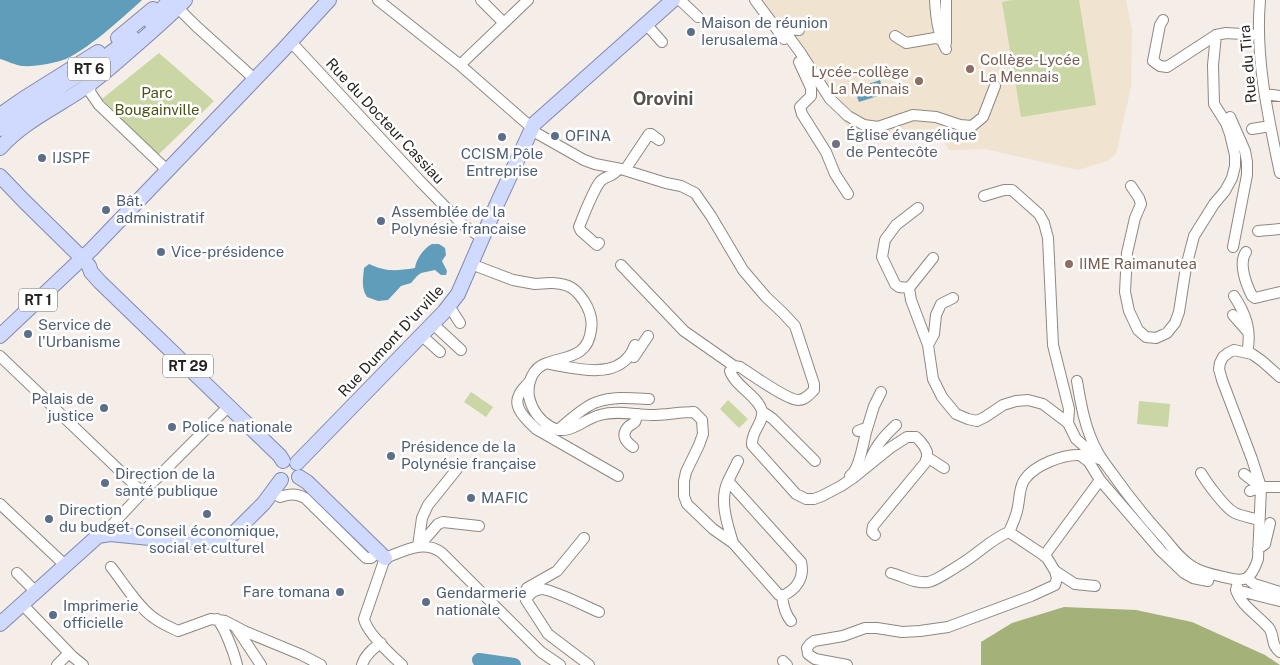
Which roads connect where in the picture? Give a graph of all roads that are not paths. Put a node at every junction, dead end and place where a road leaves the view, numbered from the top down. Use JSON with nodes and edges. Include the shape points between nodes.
{"nodes":[{"id":1,"x":163,"y":0,"type":"edge"},
{"id":2,"x":329,"y":0,"type":"edge"},
{"id":3,"x":378,"y":0,"type":"edge"},
{"id":4,"x":481,"y":0,"type":"edge"},
{"id":5,"x":528,"y":0,"type":"edge"},
{"id":6,"x":674,"y":0,"type":"edge"},
{"id":7,"x":680,"y":0,"type":"edge"},
{"id":8,"x":755,"y":0,"type":"edge"},
{"id":9,"x":761,"y":0,"type":"edge"},
{"id":10,"x":935,"y":0,"type":"edge"},
{"id":11,"x":951,"y":0,"type":"edge"},
{"id":12,"x":1260,"y":0,"type":"edge"},
{"id":13,"x":178,"y":3,"type":"edge"},
{"id":14,"x":946,"y":5,"type":"edge"},
{"id":15,"x":698,"y":17,"type":"dead end"},
{"id":16,"x":1163,"y":20,"type":"dead end"},
{"id":17,"x":504,"y":23,"type":"junction"},
{"id":18,"x":646,"y":24,"type":"junction"},
{"id":19,"x":783,"y":28,"type":"junction"},
{"id":20,"x":799,"y":30,"type":"dead end"},
{"id":21,"x":1216,"y":35,"type":"junction"},
{"id":22,"x":1258,"y":35,"type":"junction"},
{"id":23,"x":895,"y":36,"type":"dead end"},
{"id":24,"x":144,"y":38,"type":"junction"},
{"id":25,"x":941,"y":39,"type":"junction"},
{"id":26,"x":291,"y":42,"type":"junction"},
{"id":27,"x":662,"y":42,"type":"dead end"},
{"id":28,"x":461,"y":65,"type":"junction"},
{"id":29,"x":254,"y":80,"type":"junction"},
{"id":30,"x":90,"y":83,"type":"junction"},
{"id":31,"x":996,"y":86,"type":"dead end"},
{"id":32,"x":1265,"y":94,"type":"junction"},
{"id":33,"x":1280,"y":96,"type":"edge"},
{"id":34,"x":1214,"y":104,"type":"junction"},
{"id":35,"x":0,"y":115,"type":"edge"},
{"id":36,"x":1270,"y":126,"type":"junction"},
{"id":37,"x":532,"y":128,"type":"junction"},
{"id":38,"x":1252,"y":129,"type":"dead end"},
{"id":39,"x":1,"y":138,"type":"edge"},
{"id":40,"x":659,"y":140,"type":"dead end"},
{"id":41,"x":622,"y":169,"type":"junction"},
{"id":42,"x":168,"y":171,"type":"junction"},
{"id":43,"x":1280,"y":173,"type":"edge"},
{"id":44,"x":0,"y":176,"type":"edge"},
{"id":45,"x":1131,"y":186,"type":"dead end"},
{"id":46,"x":0,"y":189,"type":"edge"},
{"id":47,"x":848,"y":194,"type":"dead end"},
{"id":48,"x":984,"y":196,"type":"dead end"},
{"id":49,"x":918,"y":208,"type":"dead end"},
{"id":50,"x":1280,"y":229,"type":"edge"},
{"id":51,"x":1258,"y":231,"type":"dead end"},
{"id":52,"x":482,"y":238,"type":"junction"},
{"id":53,"x":599,"y":242,"type":"dead end"},
{"id":54,"x":1233,"y":247,"type":"dead end"},
{"id":55,"x":1246,"y":252,"type":"dead end"},
{"id":56,"x":933,"y":258,"type":"dead end"},
{"id":57,"x":80,"y":262,"type":"junction"},
{"id":58,"x":471,"y":264,"type":"junction"},
{"id":59,"x":621,"y":265,"type":"dead end"},
{"id":60,"x":909,"y":288,"type":"junction"},
{"id":61,"x":1280,"y":292,"type":"edge"},
{"id":62,"x":1234,"y":296,"type":"dead end"},
{"id":63,"x":953,"y":298,"type":"dead end"},
{"id":64,"x":449,"y":306,"type":"junction"},
{"id":65,"x":1233,"y":315,"type":"dead end"},
{"id":66,"x":460,"y":323,"type":"dead end"},
{"id":67,"x":433,"y":324,"type":"junction"},
{"id":68,"x":1248,"y":332,"type":"junction"},
{"id":69,"x":421,"y":335,"type":"junction"},
{"id":70,"x":0,"y":336,"type":"edge"},
{"id":71,"x":648,"y":336,"type":"dead end"},
{"id":72,"x":635,"y":345,"type":"dead end"},
{"id":73,"x":928,"y":345,"type":"junction"},
{"id":74,"x":461,"y":350,"type":"dead end"},
{"id":75,"x":440,"y":352,"type":"dead end"},
{"id":76,"x":1247,"y":353,"type":"junction"},
{"id":77,"x":0,"y":356,"type":"edge"},
{"id":78,"x":622,"y":362,"type":"junction"},
{"id":79,"x":546,"y":363,"type":"junction"},
{"id":80,"x":734,"y":366,"type":"junction"},
{"id":81,"x":1280,"y":377,"type":"edge"},
{"id":82,"x":1077,"y":381,"type":"dead end"},
{"id":83,"x":529,"y":382,"type":"junction"},
{"id":84,"x":881,"y":392,"type":"dead end"},
{"id":85,"x":649,"y":399,"type":"dead end"},
{"id":86,"x":229,"y":406,"type":"junction"},
{"id":87,"x":763,"y":412,"type":"junction"},
{"id":88,"x":638,"y":414,"type":"junction"},
{"id":89,"x":1068,"y":422,"type":"junction"},
{"id":90,"x":896,"y":425,"type":"dead end"},
{"id":91,"x":558,"y":430,"type":"junction"},
{"id":92,"x":633,"y":447,"type":"dead end"},
{"id":93,"x":927,"y":457,"type":"junction"},
{"id":94,"x":738,"y":461,"type":"dead end"},
{"id":95,"x":815,"y":461,"type":"dead end"},
{"id":96,"x":1104,"y":462,"type":"junction"},
{"id":97,"x":868,"y":466,"type":"junction"},
{"id":98,"x":293,"y":467,"type":"junction"},
{"id":99,"x":944,"y":468,"type":"dead end"},
{"id":100,"x":457,"y":469,"type":"dead end"},
{"id":101,"x":1201,"y":473,"type":"dead end"},
{"id":102,"x":1244,"y":474,"type":"dead end"},
{"id":103,"x":618,"y":476,"type":"dead end"},
{"id":104,"x":1100,"y":480,"type":"junction"},
{"id":105,"x":728,"y":481,"type":"junction"},
{"id":106,"x":842,"y":485,"type":"junction"},
{"id":107,"x":1260,"y":487,"type":"junction"},
{"id":108,"x":1280,"y":487,"type":"edge"},
{"id":109,"x":1250,"y":491,"type":"dead end"},
{"id":110,"x":142,"y":492,"type":"junction"},
{"id":111,"x":272,"y":492,"type":"junction"},
{"id":112,"x":0,"y":504,"type":"edge"},
{"id":113,"x":328,"y":519,"type":"junction"},
{"id":114,"x":1259,"y":520,"type":"junction"},
{"id":115,"x":1270,"y":523,"type":"dead end"},
{"id":116,"x":479,"y":526,"type":"dead end"},
{"id":117,"x":1009,"y":532,"type":"junction"},
{"id":118,"x":110,"y":534,"type":"junction"},
{"id":119,"x":875,"y":535,"type":"dead end"},
{"id":120,"x":584,"y":538,"type":"dead end"},
{"id":121,"x":734,"y":543,"type":"junction"},
{"id":122,"x":418,"y":546,"type":"junction"},
{"id":123,"x":1258,"y":549,"type":"junction"},
{"id":124,"x":382,"y":555,"type":"junction"},
{"id":125,"x":1044,"y":556,"type":"junction"},
{"id":126,"x":65,"y":565,"type":"junction"},
{"id":127,"x":111,"y":567,"type":"dead end"},
{"id":128,"x":1055,"y":571,"type":"junction"},
{"id":129,"x":17,"y":573,"type":"dead end"},
{"id":130,"x":891,"y":574,"type":"dead end"},
{"id":131,"x":1210,"y":574,"type":"junction"},
{"id":132,"x":1240,"y":582,"type":"junction"},
{"id":133,"x":1095,"y":586,"type":"dead end"},
{"id":134,"x":36,"y":592,"type":"junction"},
{"id":135,"x":1280,"y":592,"type":"edge"},
{"id":136,"x":782,"y":596,"type":"junction"},
{"id":137,"x":526,"y":600,"type":"junction"},
{"id":138,"x":1280,"y":601,"type":"edge"},
{"id":139,"x":22,"y":604,"type":"junction"},
{"id":140,"x":599,"y":612,"type":"dead end"},
{"id":141,"x":217,"y":619,"type":"junction"},
{"id":142,"x":791,"y":621,"type":"dead end"},
{"id":143,"x":0,"y":624,"type":"edge"},
{"id":144,"x":235,"y":626,"type":"junction"},
{"id":145,"x":381,"y":643,"type":"junction"},
{"id":146,"x":1280,"y":652,"type":"edge"},
{"id":147,"x":69,"y":653,"type":"junction"},
{"id":148,"x":817,"y":660,"type":"junction"},
{"id":149,"x":56,"y":665,"type":"edge"},
{"id":150,"x":83,"y":665,"type":"edge"},
{"id":151,"x":237,"y":665,"type":"edge"},
{"id":152,"x":261,"y":665,"type":"edge"},
{"id":153,"x":320,"y":665,"type":"edge"},
{"id":154,"x":362,"y":665,"type":"edge"},
{"id":155,"x":402,"y":665,"type":"edge"},
{"id":156,"x":560,"y":665,"type":"edge"},
{"id":157,"x":588,"y":665,"type":"edge"},
{"id":158,"x":806,"y":665,"type":"edge"},
{"id":159,"x":847,"y":665,"type":"edge"}],
"edges":[{"from":1,"to":35,"type":"main road","via":[[117,39]]},
{"from":2,"to":26,"type":"main road","number":"RT 1"},
{"from":3,"to":28,"type":"street"},
{"from":4,"to":17,"type":"street"},
{"from":5,"to":17,"type":"street"},
{"from":6,"to":18,"type":"main road","name":"Rue Dumont D'urville"},
{"from":7,"to":15,"type":"street"},
{"from":8,"to":47,"type":"street","via":[[805,73],[811,96],[800,107],[802,114]]},
{"from":9,"to":19,"type":"street"},
{"from":10,"to":25,"type":"street"},
{"from":11,"to":14,"type":"street"},
{"from":12,"to":22,"type":"street","name":"Rue du Tira"},
{"from":13,"to":24,"type":"main road","number":"RT 6"},
{"from":13,"to":29,"type":"street","via":[[196,26]]},
{"from":13,"to":39,"type":"main road","number":"RT 6","via":[[162,10],[125,43],[33,104]]},
{"from":14,"to":25,"type":"street","via":[[946,49]]},
{"from":16,"to":21,"type":"street","via":[[1153,61],[1160,66],[1167,67]]},
{"from":17,"to":28,"type":"street"},
{"from":18,"to":27,"type":"street"},
{"from":18,"to":37,"type":"main road","name":"Rue Dumont D'urville"},
{"from":19,"to":20,"type":"street"},
{"from":19,"to":31,"type":"street","via":[[830,99],[848,116],[864,125],[878,126],[913,115],[972,126],[983,117]]},
{"from":21,"to":22,"type":"street"},
{"from":21,"to":34,"type":"street"},
{"from":22,"to":32,"type":"street","name":"Rue du Tira"},
{"from":23,"to":25,"type":"street","via":[[906,43]]},
{"from":24,"to":30,"type":"main road"},
{"from":24,"to":39,"type":"main road","number":"RT 6","via":[[29,115]]},
{"from":26,"to":29,"type":"main road","number":"RT 1"},
{"from":26,"to":52,"type":"street","name":"Rue du Docteur Cassiau","via":[[420,181],[462,224]]},
{"from":28,"to":37,"type":"street"},
{"from":29,"to":42,"type":"main road","number":"RT 1"},
{"from":30,"to":39,"type":"main road","via":[[10,138]]},
{"from":30,"to":42,"type":"street","via":[[90,92],[99,105]]},
{"from":32,"to":33,"type":"street"},
{"from":32,"to":36,"type":"street","name":"Rue du Tira"},
{"from":34,"to":45,"type":"street","via":[[1230,134],[1235,166],[1225,191],[1194,236],[1175,323],[1167,333],[1156,338],[1146,337],[1138,330],[1125,292],[1127,253],[1140,204]]},
{"from":34,"to":54,"type":"street","via":[[1230,116],[1247,162]]},
{"from":36,"to":38,"type":"street"},
{"from":36,"to":43,"type":"street","name":"Rue du Tira"},
{"from":37,"to":41,"type":"street","via":[[584,160]]},
{"from":37,"to":52,"type":"main road","name":"Rue Dumont D'urville"},
{"from":40,"to":41,"type":"street","via":[[649,134]]},
{"from":41,"to":53,"type":"street","via":[[599,182],[579,227],[597,245]]},
{"from":41,"to":80,"type":"street","via":[[695,193],[743,270],[795,326],[814,390],[805,399],[796,400]]},
{"from":42,"to":57,"type":"main road","number":"RT 1"},
{"from":44,"to":57,"type":"main road","number":"RT 29"},
{"from":46,"to":57,"type":"main road","number":"RT 29"},
{"from":48,"to":89,"type":"street","via":[[1012,190],[1039,214],[1044,223],[1048,238],[1053,345],[1069,409]]},
{"from":49,"to":60,"type":"street","via":[[890,232],[882,257],[895,284]]},
{"from":50,"to":51,"type":"street"},
{"from":52,"to":58,"type":"main road","name":"Rue Dumont D'urville"},
{"from":55,"to":61,"type":"street","via":[[1242,269],[1252,296]]},
{"from":56,"to":60,"type":"street"},
{"from":57,"to":70,"type":"main road","number":"RT 1"},
{"from":57,"to":86,"type":"main road","number":"RT 29","via":[[83,271],[91,272]]},
{"from":58,"to":64,"type":"main road","name":"Rue Dumont D'urville"},
{"from":58,"to":79,"type":"street","via":[[513,280],[567,285],[580,296],[588,307],[592,326],[588,343],[578,353]]},
{"from":59,"to":80,"type":"street","via":[[684,331]]},
{"from":60,"to":73,"type":"street"},
{"from":62,"to":68,"type":"street","via":[[1242,308]]},
{"from":63,"to":73,"type":"street","via":[[941,304]]},
{"from":64,"to":66,"type":"street"},
{"from":64,"to":67,"type":"main road","name":"Rue Dumont D'urville"},
{"from":65,"to":68,"type":"street"},
{"from":67,"to":69,"type":"main road","name":"Rue Dumont D'urville"},
{"from":67,"to":74,"type":"street"},
{"from":68,"to":76,"type":"street"},
{"from":69,"to":75,"type":"street"},
{"from":69,"to":98,"type":"main road","name":"Rue Dumont D'urville"},
{"from":71,"to":78,"type":"street","via":[[633,358]]},
{"from":72,"to":78,"type":"street","via":[[629,357]]},
{"from":73,"to":89,"type":"street","via":[[933,379],[956,414],[977,421],[1003,405],[1028,400],[1043,404]]},
{"from":76,"to":81,"type":"street","via":[[1262,360]]},
{"from":76,"to":107,"type":"street","via":[[1228,352],[1219,369]]},
{"from":77,"to":110,"type":"street"},
{"from":78,"to":79,"type":"street","via":[[592,371]]},
{"from":79,"to":83,"type":"street","via":[[535,371]]},
{"from":80,"to":87,"type":"street","via":[[731,376]]},
{"from":82,"to":96,"type":"street","via":[[1086,424]]},
{"from":83,"to":91,"type":"street","via":[[533,408],[545,422]]},
{"from":83,"to":103,"type":"street","via":[[517,400],[519,408],[536,429]]},
{"from":84,"to":106,"type":"street","via":[[862,431],[856,470]]},
{"from":85,"to":91,"type":"street","via":[[598,401]]},
{"from":86,"to":98,"type":"main road","number":"RT 29"},
{"from":86,"to":110,"type":"street"},
{"from":87,"to":95,"type":"street"},
{"from":87,"to":106,"type":"street","via":[[752,436],[752,445],[796,494],[814,499]]},
{"from":88,"to":91,"type":"street","via":[[607,413],[569,430]]},
{"from":88,"to":92,"type":"street","via":[[624,433],[625,440]]},
{"from":88,"to":121,"type":"street","via":[[694,412],[702,420],[703,434],[686,472],[684,496],[692,510]]},
{"from":89,"to":96,"type":"street","via":[[1076,439]]},
{"from":90,"to":97,"type":"street","via":[[875,449]]},
{"from":93,"to":97,"type":"street","via":[[920,441],[911,436]]},
{"from":93,"to":99,"type":"street"},
{"from":93,"to":119,"type":"street","via":[[873,526]]},
{"from":94,"to":105,"type":"street"},
{"from":96,"to":131,"type":"street","via":[[1135,505],[1176,552],[1194,568]]},
{"from":97,"to":106,"type":"street"},
{"from":98,"to":111,"type":"main road","via":[[279,464],[277,471],[281,480]]},
{"from":98,"to":113,"type":"main road","number":"RT 29","via":[[307,482]]},
{"from":100,"to":122,"type":"street","via":[[428,506],[422,518]]},
{"from":101,"to":114,"type":"street","via":[[1235,513]]},
{"from":102,"to":107,"type":"street"},
{"from":104,"to":117,"type":"street","via":[[1089,462],[1080,455],[1064,456],[1034,470],[1020,489]]},
{"from":104,"to":125,"type":"street"},
{"from":104,"to":131,"type":"street","via":[[1184,573],[1208,581]]},
{"from":105,"to":121,"type":"street","via":[[724,489],[724,506]]},
{"from":105,"to":136,"type":"street","via":[[801,562],[803,569],[798,584],[793,591]]},
{"from":107,"to":108,"type":"street"},
{"from":107,"to":109,"type":"street"},
{"from":107,"to":114,"type":"street"},
{"from":110,"to":118,"type":"street","via":[[111,526]]},
{"from":111,"to":113,"type":"street","via":[[280,497],[288,494],[300,496]]},
{"from":111,"to":118,"type":"main road","via":[[233,534],[224,539],[200,543]]},
{"from":112,"to":126,"type":"street"},
{"from":113,"to":124,"type":"main road","number":"RT 29"},
{"from":114,"to":123,"type":"street"},
{"from":115,"to":123,"type":"street","via":[[1265,544]]},
{"from":116,"to":122,"type":"street","via":[[444,522],[438,524]]},
{"from":117,"to":125,"type":"street"},
{"from":117,"to":130,"type":"street","via":[[1001,534],[958,567],[929,582]]},
{"from":118,"to":126,"type":"main road","via":[[96,538]]},
{"from":120,"to":137,"type":"street","via":[[557,571],[527,588]]},
{"from":121,"to":136,"type":"street"},
{"from":122,"to":124,"type":"street"},
{"from":122,"to":156,"type":"street","via":[[434,548],[442,553],[541,652]]},
{"from":123,"to":132,"type":"street","via":[[1255,568]]},
{"from":124,"to":145,"type":"street","via":[[364,619],[368,629]]},
{"from":125,"to":128,"type":"street"},
{"from":126,"to":134,"type":"main road"},
{"from":127,"to":141,"type":"street","via":[[137,601],[165,625],[178,631]]},
{"from":128,"to":133,"type":"street","via":[[1076,584]]},
{"from":128,"to":148,"type":"street","via":[[1055,584],[948,627],[902,632],[865,628],[814,641],[807,648],[811,658]]},
{"from":129,"to":134,"type":"street"},
{"from":131,"to":132,"type":"street"},
{"from":132,"to":135,"type":"street"},
{"from":132,"to":138,"type":"street"},
{"from":132,"to":146,"type":"street","via":[[1239,599],[1271,630],[1273,644]]},
{"from":134,"to":139,"type":"main road"},
{"from":136,"to":142,"type":"street"},
{"from":137,"to":140,"type":"street","via":[[531,592],[548,590]]},
{"from":137,"to":157,"type":"street","via":[[548,634]]},
{"from":139,"to":143,"type":"main road"},
{"from":139,"to":147,"type":"street"},
{"from":141,"to":144,"type":"street"},
{"from":141,"to":151,"type":"street"},
{"from":144,"to":152,"type":"street"},
{"from":144,"to":153,"type":"street"},
{"from":145,"to":154,"type":"street","via":[[364,658]]},
{"from":145,"to":155,"type":"street"},
{"from":147,"to":149,"type":"street"},
{"from":147,"to":150,"type":"street"},
{"from":148,"to":158,"type":"street"},
{"from":148,"to":159,"type":"street"}]}
